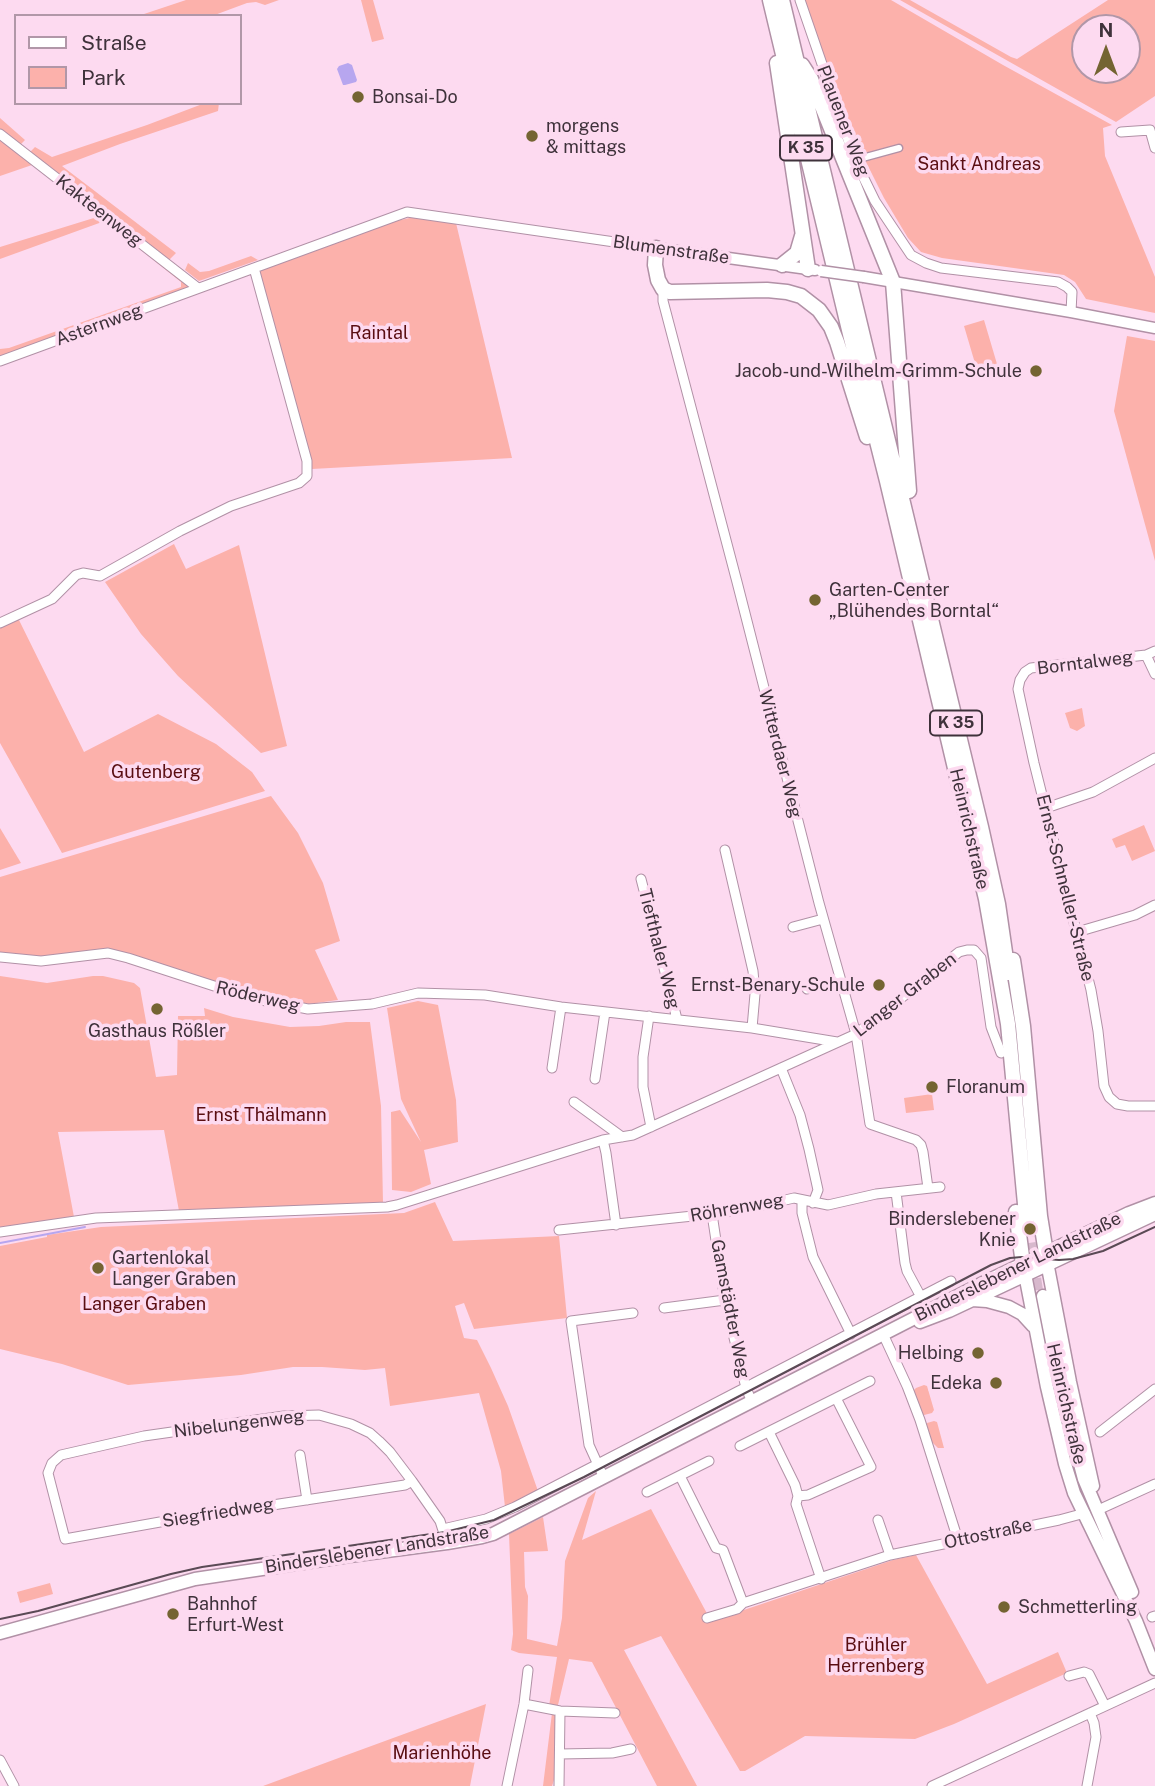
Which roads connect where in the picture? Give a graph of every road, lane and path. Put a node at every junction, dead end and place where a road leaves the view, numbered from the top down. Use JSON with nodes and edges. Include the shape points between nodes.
{"nodes":[{"id":1,"x":770,"y":0,"type":"edge"},
{"id":2,"x":782,"y":0,"type":"edge"},
{"id":3,"x":800,"y":0,"type":"edge"},
{"id":4,"x":775,"y":20,"type":"junction"},
{"id":5,"x":795,"y":55,"type":"junction"},
{"id":6,"x":1121,"y":132,"type":"dead end"},
{"id":7,"x":0,"y":134,"type":"edge"},
{"id":8,"x":1155,"y":148,"type":"edge"},
{"id":9,"x":899,"y":149,"type":"dead end"},
{"id":10,"x":855,"y":160,"type":"junction"},
{"id":11,"x":803,"y":235,"type":"junction"},
{"id":12,"x":656,"y":248,"type":"junction"},
{"id":13,"x":782,"y":265,"type":"junction"},
{"id":14,"x":254,"y":268,"type":"junction"},
{"id":15,"x":815,"y":270,"type":"junction"},
{"id":16,"x":850,"y":276,"type":"junction"},
{"id":17,"x":893,"y":282,"type":"junction"},
{"id":18,"x":198,"y":288,"type":"junction"},
{"id":19,"x":663,"y":289,"type":"junction"},
{"id":20,"x":1071,"y":312,"type":"junction"},
{"id":21,"x":1155,"y":328,"type":"edge"},
{"id":22,"x":0,"y":361,"type":"edge"},
{"id":23,"x":887,"y":481,"type":"junction"},
{"id":24,"x":911,"y":531,"type":"junction"},
{"id":25,"x":0,"y":622,"type":"edge"},
{"id":26,"x":1151,"y":653,"type":"edge"},
{"id":27,"x":1155,"y":674,"type":"edge"},
{"id":28,"x":1020,"y":680,"type":"joint"},
{"id":29,"x":1155,"y":758,"type":"edge"},
{"id":30,"x":1046,"y":808,"type":"junction"},
{"id":31,"x":725,"y":850,"type":"dead end"},
{"id":32,"x":641,"y":878,"type":"dead end"},
{"id":33,"x":1155,"y":905,"type":"edge"},
{"id":34,"x":823,"y":919,"type":"junction"},
{"id":35,"x":793,"y":927,"type":"dead end"},
{"id":36,"x":1077,"y":932,"type":"junction"},
{"id":37,"x":1001,"y":952,"type":"junction"},
{"id":38,"x":0,"y":957,"type":"edge"},
{"id":39,"x":841,"y":981,"type":"junction"},
{"id":40,"x":807,"y":989,"type":"dead end"},
{"id":41,"x":561,"y":1007,"type":"junction"},
{"id":42,"x":605,"y":1012,"type":"junction"},
{"id":43,"x":649,"y":1016,"type":"junction"},
{"id":44,"x":677,"y":1019,"type":"junction"},
{"id":45,"x":752,"y":1028,"type":"junction"},
{"id":46,"x":856,"y":1034,"type":"junction"},
{"id":47,"x":838,"y":1042,"type":"junction"},
{"id":48,"x":1001,"y":1052,"type":"junction"},
{"id":49,"x":552,"y":1068,"type":"dead end"},
{"id":50,"x":781,"y":1068,"type":"junction"},
{"id":51,"x":595,"y":1079,"type":"dead end"},
{"id":52,"x":574,"y":1102,"type":"dead end"},
{"id":53,"x":1155,"y":1106,"type":"edge"},
{"id":54,"x":651,"y":1127,"type":"junction"},
{"id":55,"x":622,"y":1137,"type":"junction"},
{"id":56,"x":603,"y":1140,"type":"junction"},
{"id":57,"x":940,"y":1187,"type":"dead end"},
{"id":58,"x":928,"y":1188,"type":"junction"},
{"id":59,"x":895,"y":1192,"type":"junction"},
{"id":60,"x":802,"y":1201,"type":"junction"},
{"id":61,"x":813,"y":1203,"type":"junction"},
{"id":62,"x":1155,"y":1203,"type":"edge"},
{"id":63,"x":712,"y":1214,"type":"junction"},
{"id":64,"x":1155,"y":1214,"type":"edge"},
{"id":65,"x":616,"y":1225,"type":"junction"},
{"id":66,"x":1030,"y":1225,"type":"tunnel mouth"},
{"id":67,"x":559,"y":1230,"type":"dead end"},
{"id":68,"x":0,"y":1232,"type":"edge"},
{"id":69,"x":1047,"y":1258,"type":"junction"},
{"id":70,"x":1024,"y":1269,"type":"junction"},
{"id":71,"x":951,"y":1281,"type":"dead end"},
{"id":72,"x":1040,"y":1296,"type":"tunnel mouth"},
{"id":73,"x":921,"y":1297,"type":"junction"},
{"id":74,"x":725,"y":1300,"type":"junction"},
{"id":75,"x":971,"y":1300,"type":"junction"},
{"id":76,"x":664,"y":1308,"type":"dead end"},
{"id":77,"x":633,"y":1313,"type":"dead end"},
{"id":78,"x":1034,"y":1327,"type":"junction"},
{"id":79,"x":851,"y":1334,"type":"junction"},
{"id":80,"x":883,"y":1334,"type":"junction"},
{"id":81,"x":870,"y":1381,"type":"dead end"},
{"id":82,"x":746,"y":1388,"type":"junction"},
{"id":83,"x":1155,"y":1389,"type":"edge"},
{"id":84,"x":836,"y":1398,"type":"junction"},
{"id":85,"x":752,"y":1402,"type":"junction"},
{"id":86,"x":769,"y":1432,"type":"junction"},
{"id":87,"x":1100,"y":1432,"type":"dead end"},
{"id":88,"x":740,"y":1446,"type":"dead end"},
{"id":89,"x":300,"y":1455,"type":"dead end"},
{"id":90,"x":709,"y":1461,"type":"dead end"},
{"id":91,"x":597,"y":1464,"type":"junction"},
{"id":92,"x":680,"y":1475,"type":"junction"},
{"id":93,"x":604,"y":1478,"type":"junction"},
{"id":94,"x":412,"y":1481,"type":"junction"},
{"id":95,"x":1155,"y":1484,"type":"edge"},
{"id":96,"x":647,"y":1492,"type":"dead end"},
{"id":97,"x":798,"y":1496,"type":"junction"},
{"id":98,"x":54,"y":1498,"type":"joint"},
{"id":99,"x":307,"y":1500,"type":"junction"},
{"id":100,"x":1091,"y":1511,"type":"junction"},
{"id":101,"x":878,"y":1520,"type":"dead end"},
{"id":102,"x":443,"y":1529,"type":"junction"},
{"id":103,"x":958,"y":1540,"type":"junction"},
{"id":104,"x":447,"y":1543,"type":"junction"},
{"id":105,"x":890,"y":1555,"type":"junction"},
{"id":106,"x":821,"y":1578,"type":"junction"},
{"id":107,"x":743,"y":1604,"type":"junction"},
{"id":108,"x":707,"y":1618,"type":"dead end"},
{"id":109,"x":0,"y":1633,"type":"edge"},
{"id":110,"x":1155,"y":1647,"type":"edge"},
{"id":111,"x":1155,"y":1669,"type":"edge"},
{"id":112,"x":528,"y":1670,"type":"dead end"},
{"id":113,"x":1069,"y":1676,"type":"dead end"},
{"id":114,"x":1155,"y":1683,"type":"edge"},
{"id":115,"x":524,"y":1704,"type":"junction"},
{"id":116,"x":1105,"y":1706,"type":"junction"},
{"id":117,"x":560,"y":1711,"type":"junction"},
{"id":118,"x":615,"y":1713,"type":"dead end"},
{"id":119,"x":1090,"y":1713,"type":"junction"},
{"id":120,"x":631,"y":1749,"type":"dead end"},
{"id":121,"x":560,"y":1754,"type":"junction"},
{"id":122,"x":0,"y":1760,"type":"edge"},
{"id":123,"x":14,"y":1786,"type":"edge"},
{"id":124,"x":507,"y":1786,"type":"edge"},
{"id":125,"x":559,"y":1786,"type":"edge"},
{"id":126,"x":932,"y":1786,"type":"edge"},
{"id":127,"x":1087,"y":1786,"type":"edge"}],
"edges":[{"from":1,"to":4,"type":"highway","number":"K 35"},
{"from":2,"to":5,"type":"highway","number":"K 35"},
{"from":3,"to":10,"type":"street","name":"Plauener Weg"},
{"from":4,"to":11,"type":"highway","via":[[773,36]]},
{"from":4,"to":16,"type":"highway","number":"K 35"},
{"from":5,"to":16,"type":"highway","number":"K 35"},
{"from":5,"to":17,"type":"highway","via":[[811,79]]},
{"from":6,"to":8,"type":"street","via":[[1150,130]]},
{"from":7,"to":18,"type":"street","name":"Kakteenweg"},
{"from":9,"to":10,"type":"street"},
{"from":10,"to":20,"type":"street","name":"Plauener Weg","via":[[875,201],[911,255],[941,268],[1058,282],[1072,292]]},
{"from":11,"to":13,"type":"highway","via":[[797,253]]},
{"from":11,"to":15,"type":"highway"},
{"from":12,"to":13,"type":"street","name":"Blumenstraße"},
{"from":12,"to":14,"type":"street","name":"Blumenstraße","via":[[407,212]]},
{"from":12,"to":19,"type":"highway","via":[[656,272]]},
{"from":13,"to":15,"type":"street","name":"Blumenstraße"},
{"from":14,"to":18,"type":"street","name":"Blumenstraße"},
{"from":14,"to":25,"type":"street","via":[[307,461],[307,476],[299,483],[231,506],[100,576],[76,575],[52,599]]},
{"from":15,"to":16,"type":"street","name":"Blumenstraße","bridge":true},
{"from":16,"to":17,"type":"street","name":"Blumenstraße"},
{"from":16,"to":23,"type":"highway","name":"Heinrichstraße","number":"K 35"},
{"from":16,"to":24,"type":"highway","name":"Heinrichstraße","number":"K 35"},
{"from":17,"to":20,"type":"street","name":"Blumenstraße"},
{"from":17,"to":24,"type":"highway"},
{"from":18,"to":22,"type":"street","name":"Asternweg"},
{"from":19,"to":23,"type":"highway","via":[[787,292],[819,310],[837,342],[878,473]]},
{"from":19,"to":34,"type":"street","name":"Witterdaer Weg"},
{"from":20,"to":21,"type":"street","name":"Blumenstraße"},
{"from":23,"to":37,"type":"highway","name":"Heinrichstraße","number":"K 35"},
{"from":24,"to":37,"type":"highway","name":"Heinrichstraße","number":"K 35","via":[[998,904]]},
{"from":26,"to":27,"type":"street"},
{"from":26,"to":28,"type":"street","name":"Borntalweg","via":[[1031,668]]},
{"from":28,"to":30,"type":"street","name":"Ernst-Schneller-Straße","via":[[1019,696]]},
{"from":29,"to":30,"type":"street","via":[[1093,792]]},
{"from":30,"to":36,"type":"street","name":"Ernst-Schneller-Straße"},
{"from":31,"to":45,"type":"street","via":[[752,971]]},
{"from":32,"to":44,"type":"street","name":"Tiefthaler Weg"},
{"from":33,"to":36,"type":"street"},
{"from":34,"to":35,"type":"street"},
{"from":34,"to":39,"type":"street","name":"Witterdaer Weg"},
{"from":36,"to":53,"type":"street","name":"Ernst-Schneller-Straße","via":[[1091,990],[1104,1086],[1117,1104]]},
{"from":37,"to":48,"type":"highway","number":"K 35"},
{"from":37,"to":66,"type":"highway","name":"Heinrichstraße","number":"K 35"},
{"from":37,"to":69,"type":"highway","number":"K 35","via":[[1013,959]]},
{"from":38,"to":41,"type":"street","name":"Röderweg","via":[[41,961],[108,953],[251,998],[308,1009],[372,1004],[418,993],[485,995]]},
{"from":39,"to":40,"type":"street"},
{"from":39,"to":46,"type":"street","name":"Witterdaer Weg"},
{"from":41,"to":42,"type":"street","name":"Röderweg"},
{"from":41,"to":49,"type":"street"},
{"from":42,"to":43,"type":"street","name":"Röderweg"},
{"from":42,"to":51,"type":"street"},
{"from":43,"to":44,"type":"street","name":"Röderweg"},
{"from":43,"to":54,"type":"street","via":[[643,1087]]},
{"from":44,"to":45,"type":"street","name":"Röderweg"},
{"from":45,"to":47,"type":"street","name":"Röderweg"},
{"from":46,"to":47,"type":"street","name":"Langer Graben"},
{"from":46,"to":48,"type":"street","name":"Langer Graben","via":[[959,952],[974,950],[981,958],[991,1027]]},
{"from":46,"to":58,"type":"street","name":"Witterdaer Weg","via":[[870,1124],[921,1145]]},
{"from":47,"to":50,"type":"street","name":"Langer Graben"},
{"from":48,"to":70,"type":"highway","number":"K 35"},
{"from":50,"to":54,"type":"street","name":"Langer Graben"},
{"from":50,"to":61,"type":"street","via":[[809,1149],[818,1190]]},
{"from":52,"to":55,"type":"street"},
{"from":54,"to":55,"type":"street","name":"Langer Graben"},
{"from":55,"to":56,"type":"street","name":"Langer Graben"},
{"from":56,"to":65,"type":"street"},
{"from":56,"to":68,"type":"street","name":"Langer Graben","via":[[387,1207],[96,1218]]},
{"from":57,"to":58,"type":"street","name":"Röhrenweg"},
{"from":58,"to":59,"type":"street","name":"Röhrenweg"},
{"from":59,"to":61,"type":"street","name":"Röhrenweg","via":[[828,1205]]},
{"from":59,"to":73,"type":"street","via":[[905,1263]]},
{"from":60,"to":61,"type":"street","name":"Röhrenweg"},
{"from":60,"to":63,"type":"street","name":"Röhrenweg","via":[[794,1198]]},
{"from":60,"to":79,"type":"street","via":[[813,1257]]},
{"from":62,"to":69,"type":"main road","name":"Binderslebener Landstraße"},
{"from":63,"to":65,"type":"street","name":"Röhrenweg"},
{"from":63,"to":74,"type":"street","name":"Gamstädter Weg"},
{"from":64,"to":69,"type":"main road","name":"Binderslebener Landstraße"},
{"from":65,"to":67,"type":"street","name":"Röhrenweg"},
{"from":69,"to":70,"type":"main road","name":"Binderslebener Landstraße"},
{"from":69,"to":100,"type":"main road","name":"Heinrichstraße","number":"K 35","via":[[1091,1471]]},
{"from":70,"to":75,"type":"main road","name":"Binderslebener Landstraße"},
{"from":70,"to":78,"type":"main road","name":"Heinrichstraße","number":"K 35"},
{"from":70,"to":80,"type":"main road","name":"Binderslebener Landstraße"},
{"from":71,"to":73,"type":"street","name":"Binderslebener Landstraße"},
{"from":72,"to":100,"type":"main road","name":"Heinrichstraße","number":"K 35"},
{"from":73,"to":79,"type":"street","name":"Binderslebener Landstraße"},
{"from":74,"to":76,"type":"street"},
{"from":74,"to":82,"type":"street","name":"Gamstädter Weg"},
{"from":75,"to":78,"type":"main road","via":[[1009,1307]]},
{"from":75,"to":80,"type":"main road","name":"Binderslebener Landstraße"},
{"from":77,"to":91,"type":"street","via":[[571,1321],[586,1433]]},
{"from":78,"to":100,"type":"main road","name":"Heinrichstraße","number":"K 35","via":[[1065,1464],[1074,1493]]},
{"from":79,"to":82,"type":"street","name":"Binderslebener Landstraße"},
{"from":80,"to":85,"type":"main road","name":"Binderslebener Landstraße"},
{"from":80,"to":103,"type":"street","via":[[933,1457]]},
{"from":81,"to":84,"type":"street"},
{"from":82,"to":85,"type":"street","name":"Gamstädter Weg"},
{"from":82,"to":91,"type":"street","name":"Binderslebener Landstraße"},
{"from":83,"to":87,"type":"street"},
{"from":84,"to":86,"type":"street"},
{"from":84,"to":97,"type":"street","via":[[871,1466]]},
{"from":85,"to":93,"type":"main road","name":"Binderslebener Landstraße"},
{"from":86,"to":88,"type":"street"},
{"from":86,"to":97,"type":"street"},
{"from":89,"to":99,"type":"street"},
{"from":90,"to":92,"type":"street"},
{"from":91,"to":93,"type":"street"},
{"from":91,"to":102,"type":"street","name":"Binderslebener Landstraße","via":[[507,1511]]},
{"from":92,"to":96,"type":"street"},
{"from":92,"to":107,"type":"street","via":[[716,1548],[723,1550]]},
{"from":93,"to":104,"type":"main road","name":"Binderslebener Landstraße","via":[[512,1525],[482,1537]]},
{"from":94,"to":98,"type":"street","name":"Nibelungenweg","via":[[370,1433],[332,1418],[294,1415],[144,1436],[61,1455],[48,1473]]},
{"from":94,"to":99,"type":"street","name":"Siegfriedweg"},
{"from":94,"to":102,"type":"street","name":"Nibelungenweg"},
{"from":95,"to":100,"type":"street","name":"Ottostraße"},
{"from":97,"to":106,"type":"street","via":[[796,1504]]},
{"from":98,"to":99,"type":"street","name":"Siegfriedweg","via":[[65,1539]]},
{"from":100,"to":103,"type":"street","name":"Ottostraße"},
{"from":100,"to":110,"type":"main road","name":"Heinrichstraße","number":"K 35"},
{"from":100,"to":111,"type":"main road","name":"Heinrichstraße","number":"K 35","via":[[1100,1549]]},
{"from":101,"to":105,"type":"street"},
{"from":102,"to":104,"type":"street","name":"Nibelungenweg"},
{"from":103,"to":105,"type":"street","name":"Ottostraße"},
{"from":104,"to":109,"type":"main road","name":"Binderslebener Landstraße","via":[[195,1579]]},
{"from":105,"to":106,"type":"street","name":"Ottostraße"},
{"from":106,"to":107,"type":"street","name":"Ottostraße"},
{"from":107,"to":108,"type":"street","name":"Ottostraße"},
{"from":112,"to":115,"type":"street"},
{"from":113,"to":116,"type":"street","via":[[1088,1674]]},
{"from":114,"to":116,"type":"street"},
{"from":115,"to":117,"type":"street"},
{"from":115,"to":124,"type":"street"},
{"from":116,"to":119,"type":"street"},
{"from":117,"to":118,"type":"street"},
{"from":117,"to":121,"type":"street"},
{"from":119,"to":126,"type":"street"},
{"from":119,"to":127,"type":"street","via":[[1096,1737]]},
{"from":120,"to":121,"type":"street"},
{"from":121,"to":125,"type":"street"},
{"from":122,"to":123,"type":"street"}]}
